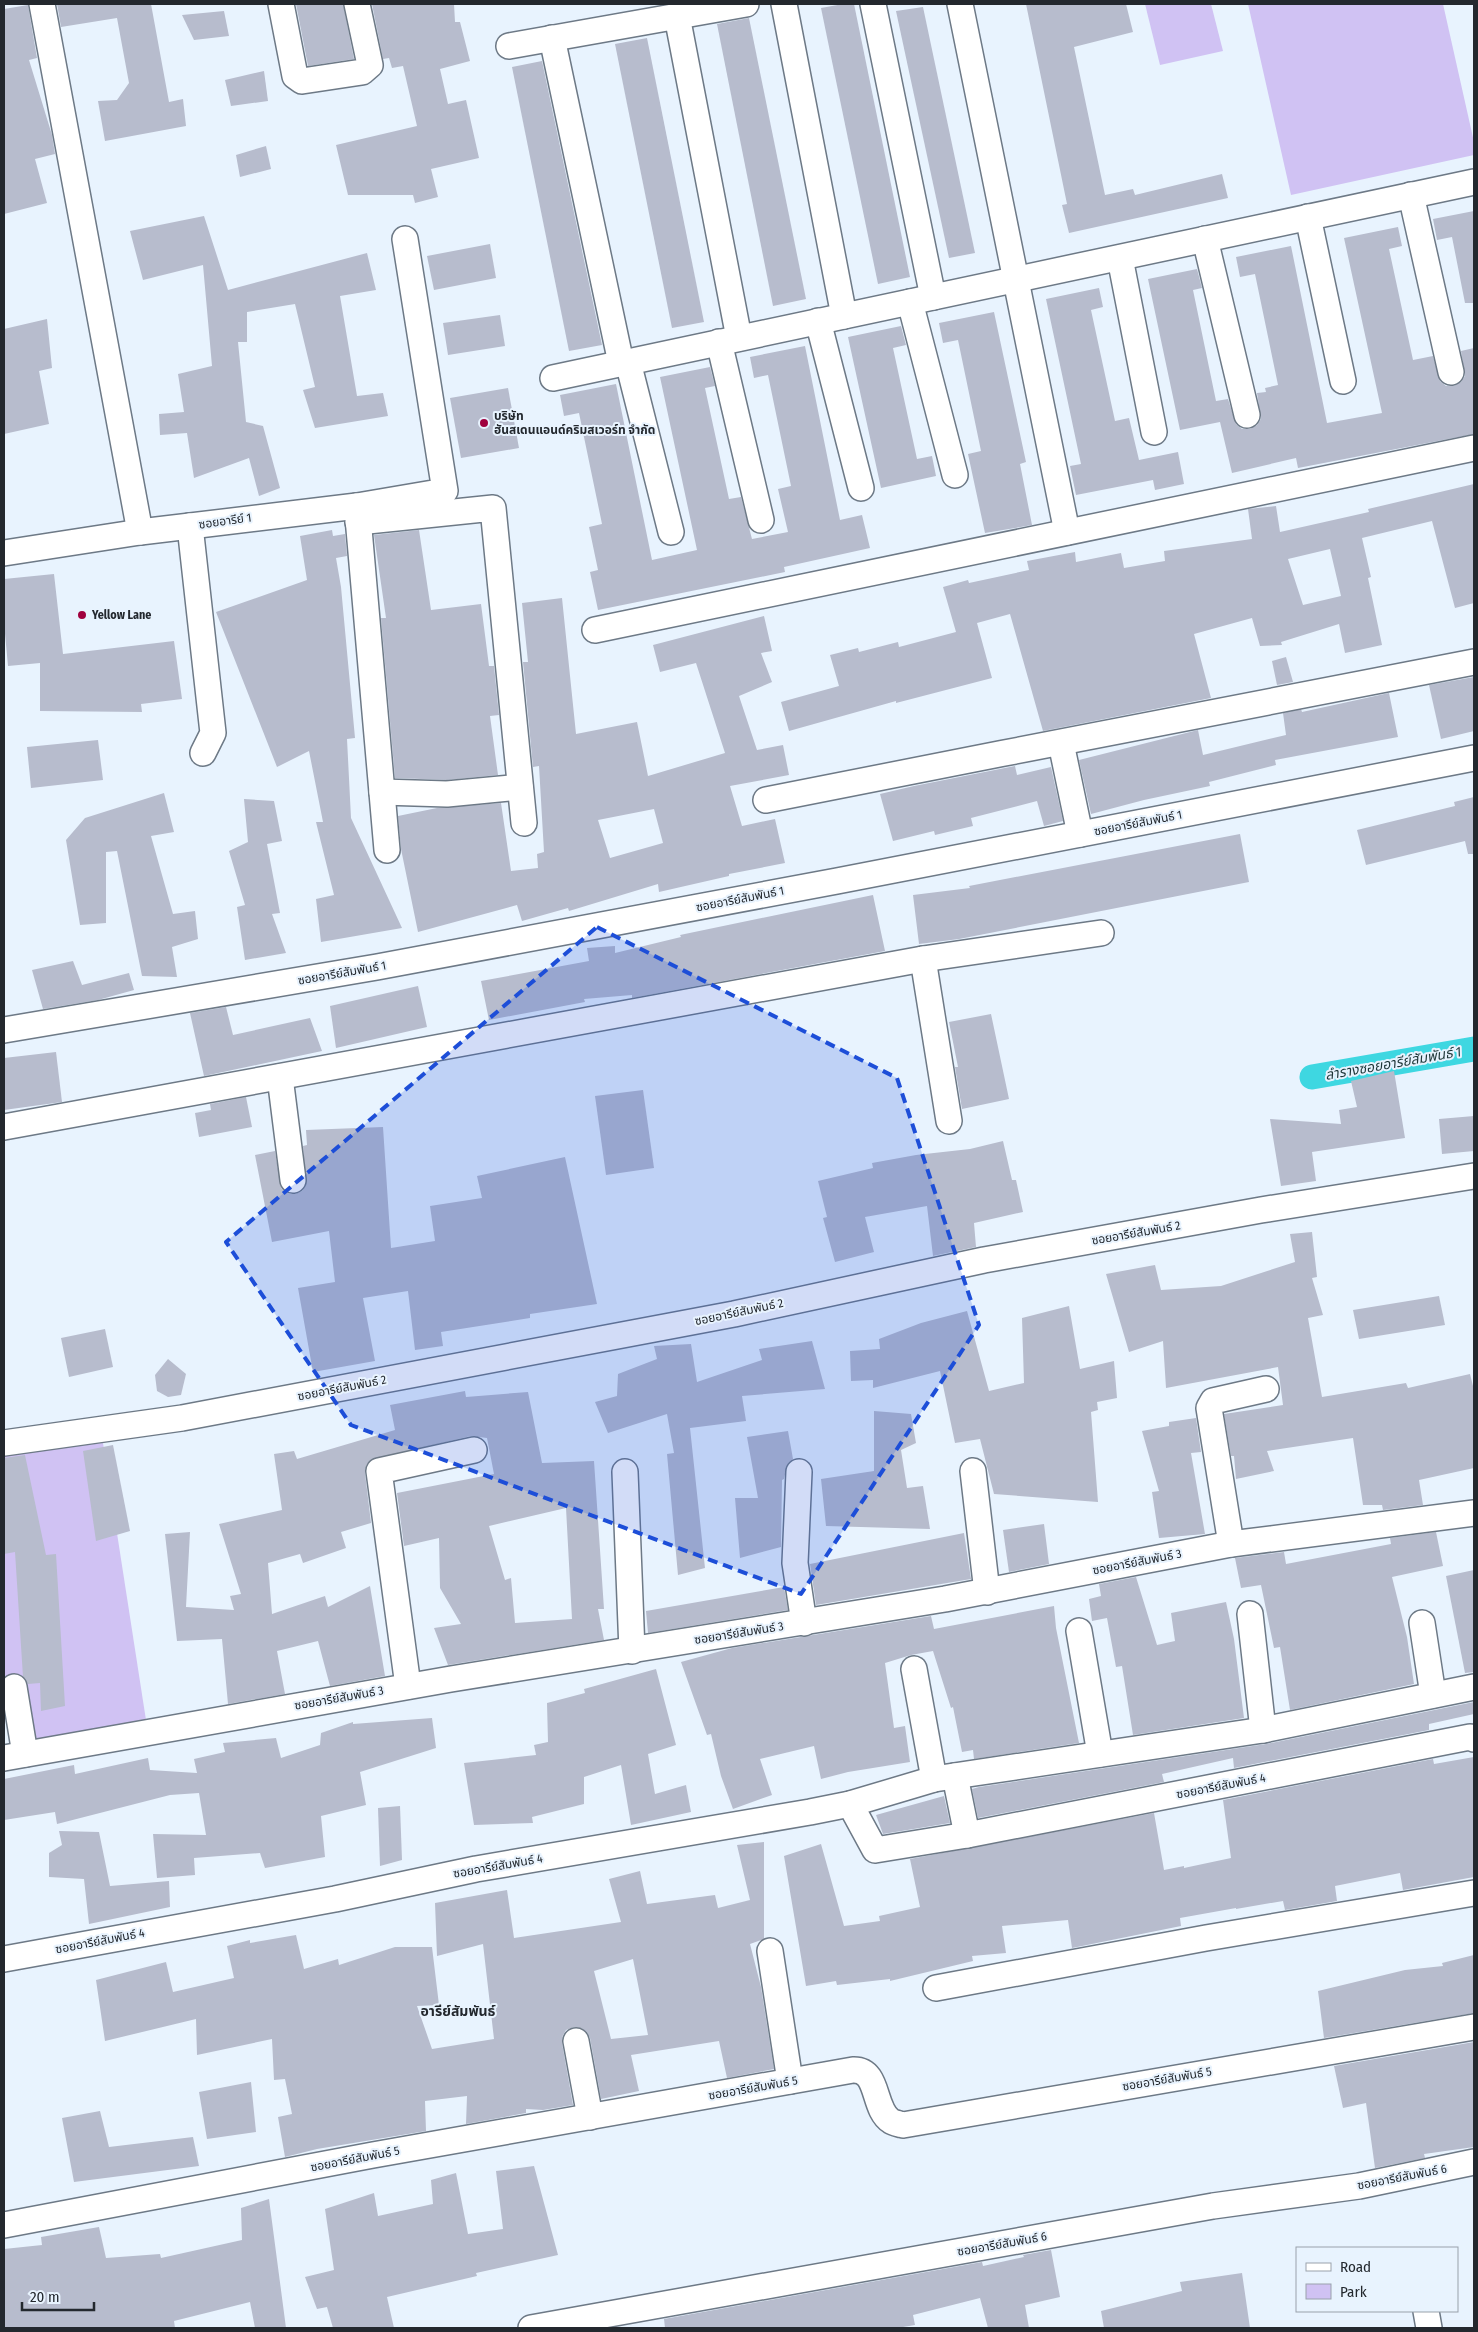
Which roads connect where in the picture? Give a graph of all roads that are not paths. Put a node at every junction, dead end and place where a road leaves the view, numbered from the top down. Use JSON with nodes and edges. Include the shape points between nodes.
{"nodes":[{"id":1,"x":42,"y":4,"type":"edge"},
{"id":2,"x":280,"y":4,"type":"edge"},
{"id":3,"x":357,"y":4,"type":"edge"},
{"id":4,"x":746,"y":4,"type":"edge"},
{"id":5,"x":784,"y":4,"type":"edge"},
{"id":6,"x":873,"y":4,"type":"edge"},
{"id":7,"x":960,"y":4,"type":"edge"},
{"id":8,"x":677,"y":16,"type":"junction"},
{"id":9,"x":552,"y":38,"type":"junction"},
{"id":10,"x":508,"y":46,"type":"dead end"},
{"id":11,"x":1474,"y":182,"type":"edge"},
{"id":12,"x":1411,"y":195,"type":"junction"},
{"id":13,"x":1308,"y":217,"type":"junction"},
{"id":14,"x":405,"y":239,"type":"dead end"},
{"id":15,"x":1205,"y":239,"type":"junction"},
{"id":16,"x":1120,"y":258,"type":"junction"},
{"id":17,"x":1015,"y":280,"type":"junction"},
{"id":18,"x":921,"y":299,"type":"junction"},
{"id":19,"x":844,"y":316,"type":"junction"},
{"id":20,"x":818,"y":321,"type":"junction"},
{"id":21,"x":729,"y":340,"type":"junction"},
{"id":22,"x":624,"y":362,"type":"junction"},
{"id":23,"x":1451,"y":372,"type":"dead end"},
{"id":24,"x":553,"y":378,"type":"dead end"},
{"id":25,"x":1343,"y":381,"type":"dead end"},
{"id":26,"x":1247,"y":415,"type":"dead end"},
{"id":27,"x":1154,"y":432,"type":"dead end"},
{"id":28,"x":1474,"y":448,"type":"edge"},
{"id":29,"x":955,"y":475,"type":"dead end"},
{"id":30,"x":860,"y":488,"type":"dead end"},
{"id":31,"x":393,"y":509,"type":"junction"},
{"id":32,"x":357,"y":514,"type":"junction"},
{"id":33,"x":761,"y":520,"type":"dead end"},
{"id":34,"x":190,"y":526,"type":"junction"},
{"id":35,"x":140,"y":532,"type":"junction"},
{"id":36,"x":671,"y":532,"type":"dead end"},
{"id":37,"x":1067,"y":532,"type":"junction"},
{"id":38,"x":4,"y":552,"type":"edge"},
{"id":39,"x":595,"y":630,"type":"dead end"},
{"id":40,"x":1474,"y":662,"type":"edge"},
{"id":41,"x":1061,"y":743,"type":"junction"},
{"id":42,"x":203,"y":753,"type":"dead end"},
{"id":43,"x":1474,"y":758,"type":"edge"},
{"id":44,"x":520,"y":787,"type":"junction"},
{"id":45,"x":382,"y":792,"type":"junction"},
{"id":46,"x":766,"y":800,"type":"dead end"},
{"id":47,"x":524,"y":823,"type":"dead end"},
{"id":48,"x":1080,"y":834,"type":"junction"},
{"id":49,"x":387,"y":850,"type":"dead end"},
{"id":50,"x":1101,"y":933,"type":"dead end"},
{"id":51,"x":924,"y":959,"type":"junction"},
{"id":52,"x":4,"y":1030,"type":"edge"},
{"id":53,"x":280,"y":1077,"type":"junction"},
{"id":54,"x":949,"y":1121,"type":"dead end"},
{"id":55,"x":4,"y":1127,"type":"edge"},
{"id":56,"x":1474,"y":1176,"type":"edge"},
{"id":57,"x":293,"y":1180,"type":"dead end"},
{"id":58,"x":1266,"y":1389,"type":"dead end"},
{"id":59,"x":4,"y":1443,"type":"edge"},
{"id":60,"x":474,"y":1450,"type":"dead end"},
{"id":61,"x":625,"y":1472,"type":"dead end"},
{"id":62,"x":799,"y":1472,"type":"dead end"},
{"id":63,"x":973,"y":1472,"type":"dead end"},
{"id":64,"x":1474,"y":1513,"type":"edge"},
{"id":65,"x":1231,"y":1544,"type":"junction"},
{"id":66,"x":987,"y":1592,"type":"junction"},
{"id":67,"x":1250,"y":1614,"type":"dead end"},
{"id":68,"x":804,"y":1623,"type":"junction"},
{"id":69,"x":1422,"y":1624,"type":"dead end"},
{"id":70,"x":1079,"y":1631,"type":"dead end"},
{"id":71,"x":632,"y":1651,"type":"junction"},
{"id":72,"x":914,"y":1669,"type":"dead end"},
{"id":73,"x":14,"y":1686,"type":"dead end"},
{"id":74,"x":408,"y":1686,"type":"junction"},
{"id":75,"x":1474,"y":1686,"type":"edge"},
{"id":76,"x":1433,"y":1695,"type":"junction"},
{"id":77,"x":1263,"y":1730,"type":"junction"},
{"id":78,"x":1474,"y":1739,"type":"edge"},
{"id":79,"x":1100,"y":1754,"type":"junction"},
{"id":80,"x":14,"y":1756,"type":"edge"},
{"id":81,"x":945,"y":1777,"type":"junction"},
{"id":82,"x":850,"y":1804,"type":"junction"},
{"id":83,"x":967,"y":1835,"type":"junction"},
{"id":84,"x":1474,"y":1893,"type":"edge"},
{"id":85,"x":770,"y":1951,"type":"dead end"},
{"id":86,"x":4,"y":1959,"type":"edge"},
{"id":87,"x":936,"y":1988,"type":"dead end"},
{"id":88,"x":1474,"y":2027,"type":"edge"},
{"id":89,"x":576,"y":2041,"type":"dead end"},
{"id":90,"x":790,"y":2081,"type":"junction"},
{"id":91,"x":590,"y":2117,"type":"junction"},
{"id":92,"x":1474,"y":2162,"type":"edge"},
{"id":93,"x":4,"y":2225,"type":"edge"},
{"id":94,"x":1426,"y":2312,"type":"edge"},
{"id":95,"x":530,"y":2328,"type":"edge"},
{"id":96,"x":1429,"y":2328,"type":"edge"}],
"edges":[{"from":1,"to":35,"type":"street"},
{"from":2,"to":3,"type":"street","via":[[295,76],[302,81],[362,72],[370,65]]},
{"from":4,"to":8,"type":"street"},
{"from":5,"to":19,"type":"street"},
{"from":6,"to":18,"type":"street"},
{"from":7,"to":17,"type":"street"},
{"from":8,"to":9,"type":"street"},
{"from":8,"to":21,"type":"street"},
{"from":9,"to":10,"type":"street"},
{"from":9,"to":22,"type":"street"},
{"from":11,"to":12,"type":"street"},
{"from":12,"to":13,"type":"street"},
{"from":12,"to":23,"type":"street"},
{"from":13,"to":15,"type":"street"},
{"from":13,"to":25,"type":"street"},
{"from":14,"to":31,"type":"street","name":"ซอยอารีย์ 1","via":[[446,491]]},
{"from":15,"to":16,"type":"street"},
{"from":15,"to":26,"type":"street"},
{"from":16,"to":17,"type":"street"},
{"from":16,"to":27,"type":"street"},
{"from":17,"to":18,"type":"street"},
{"from":17,"to":37,"type":"street"},
{"from":18,"to":19,"type":"street"},
{"from":18,"to":29,"type":"street"},
{"from":19,"to":20,"type":"street"},
{"from":20,"to":21,"type":"street"},
{"from":20,"to":30,"type":"street"},
{"from":21,"to":22,"type":"street"},
{"from":21,"to":33,"type":"street"},
{"from":22,"to":24,"type":"street"},
{"from":22,"to":36,"type":"street"},
{"from":28,"to":37,"type":"street"},
{"from":31,"to":32,"type":"street","name":"ซอยอารีย์ 1"},
{"from":31,"to":44,"type":"street","via":[[493,508]]},
{"from":32,"to":34,"type":"street","name":"ซอยอารีย์ 1"},
{"from":32,"to":45,"type":"street"},
{"from":34,"to":35,"type":"street","name":"ซอยอารีย์ 1"},
{"from":34,"to":42,"type":"street","via":[[213,732]]},
{"from":35,"to":38,"type":"street","name":"ซอยอารีย์ 1"},
{"from":37,"to":39,"type":"street"},
{"from":40,"to":41,"type":"street","via":[[1244,704]]},
{"from":41,"to":46,"type":"street"},
{"from":41,"to":48,"type":"street"},
{"from":43,"to":48,"type":"street","name":"ซอยอารีย์สัมพันธ์ 1"},
{"from":44,"to":45,"type":"street","via":[[447,794]]},
{"from":44,"to":47,"type":"street"},
{"from":45,"to":49,"type":"street"},
{"from":48,"to":52,"type":"street","name":"ซอยอารีย์สัมพันธ์ 1","via":[[377,967]]},
{"from":50,"to":51,"type":"street"},
{"from":51,"to":53,"type":"street"},
{"from":51,"to":54,"type":"street"},
{"from":53,"to":55,"type":"street"},
{"from":53,"to":57,"type":"street"},
{"from":56,"to":59,"type":"street","name":"ซอยอารีย์สัมพันธ์ 2","via":[[984,1260],[734,1314],[182,1418]]},
{"from":58,"to":65,"type":"street","via":[[1213,1401],[1209,1408]]},
{"from":60,"to":74,"type":"street","via":[[379,1471]]},
{"from":61,"to":71,"type":"street"},
{"from":62,"to":68,"type":"street","via":[[795,1563]]},
{"from":63,"to":66,"type":"street"},
{"from":64,"to":65,"type":"street","name":"ซอยอารีย์สัมพันธ์ 3"},
{"from":65,"to":66,"type":"street","name":"ซอยอารีย์สัมพันธ์ 3"},
{"from":66,"to":68,"type":"street","name":"ซอยอารีย์สัมพันธ์ 3"},
{"from":67,"to":77,"type":"street"},
{"from":68,"to":71,"type":"street","name":"ซอยอารีย์สัมพันธ์ 3"},
{"from":69,"to":76,"type":"street"},
{"from":70,"to":79,"type":"street"},
{"from":71,"to":74,"type":"street","name":"ซอยอารีย์สัมพันธ์ 3"},
{"from":72,"to":81,"type":"street"},
{"from":73,"to":80,"type":"street"},
{"from":74,"to":80,"type":"street","name":"ซอยอารีย์สัมพันธ์ 3"},
{"from":75,"to":76,"type":"street"},
{"from":76,"to":77,"type":"street"},
{"from":77,"to":79,"type":"street"},
{"from":78,"to":83,"type":"street","name":"ซอยอารีย์สัมพันธ์ 4","via":[[1470,1737]]},
{"from":79,"to":81,"type":"street"},
{"from":81,"to":82,"type":"street"},
{"from":81,"to":83,"type":"street"},
{"from":82,"to":83,"type":"street","name":"ซอยอารีย์สัมพันธ์ 4","via":[[875,1850]]},
{"from":82,"to":86,"type":"street","name":"ซอยอารีย์สัมพันธ์ 4","via":[[476,1869],[335,1899]]},
{"from":84,"to":87,"type":"street"},
{"from":85,"to":90,"type":"street"},
{"from":88,"to":90,"type":"street","name":"ซอยอารีย์สัมพันธ์ 5","via":[[903,2125],[891,2121],[882,2112],[868,2074],[861,2070]]},
{"from":89,"to":91,"type":"street"},
{"from":90,"to":91,"type":"street","name":"ซอยอารีย์สัมพันธ์ 5"},
{"from":91,"to":93,"type":"street","name":"ซอยอารีย์สัมพันธ์ 5"},
{"from":92,"to":95,"type":"street","name":"ซอยอารีย์สัมพันธ์ 6","via":[[1359,2186],[1213,2206]]},
{"from":94,"to":96,"type":"street"}]}
